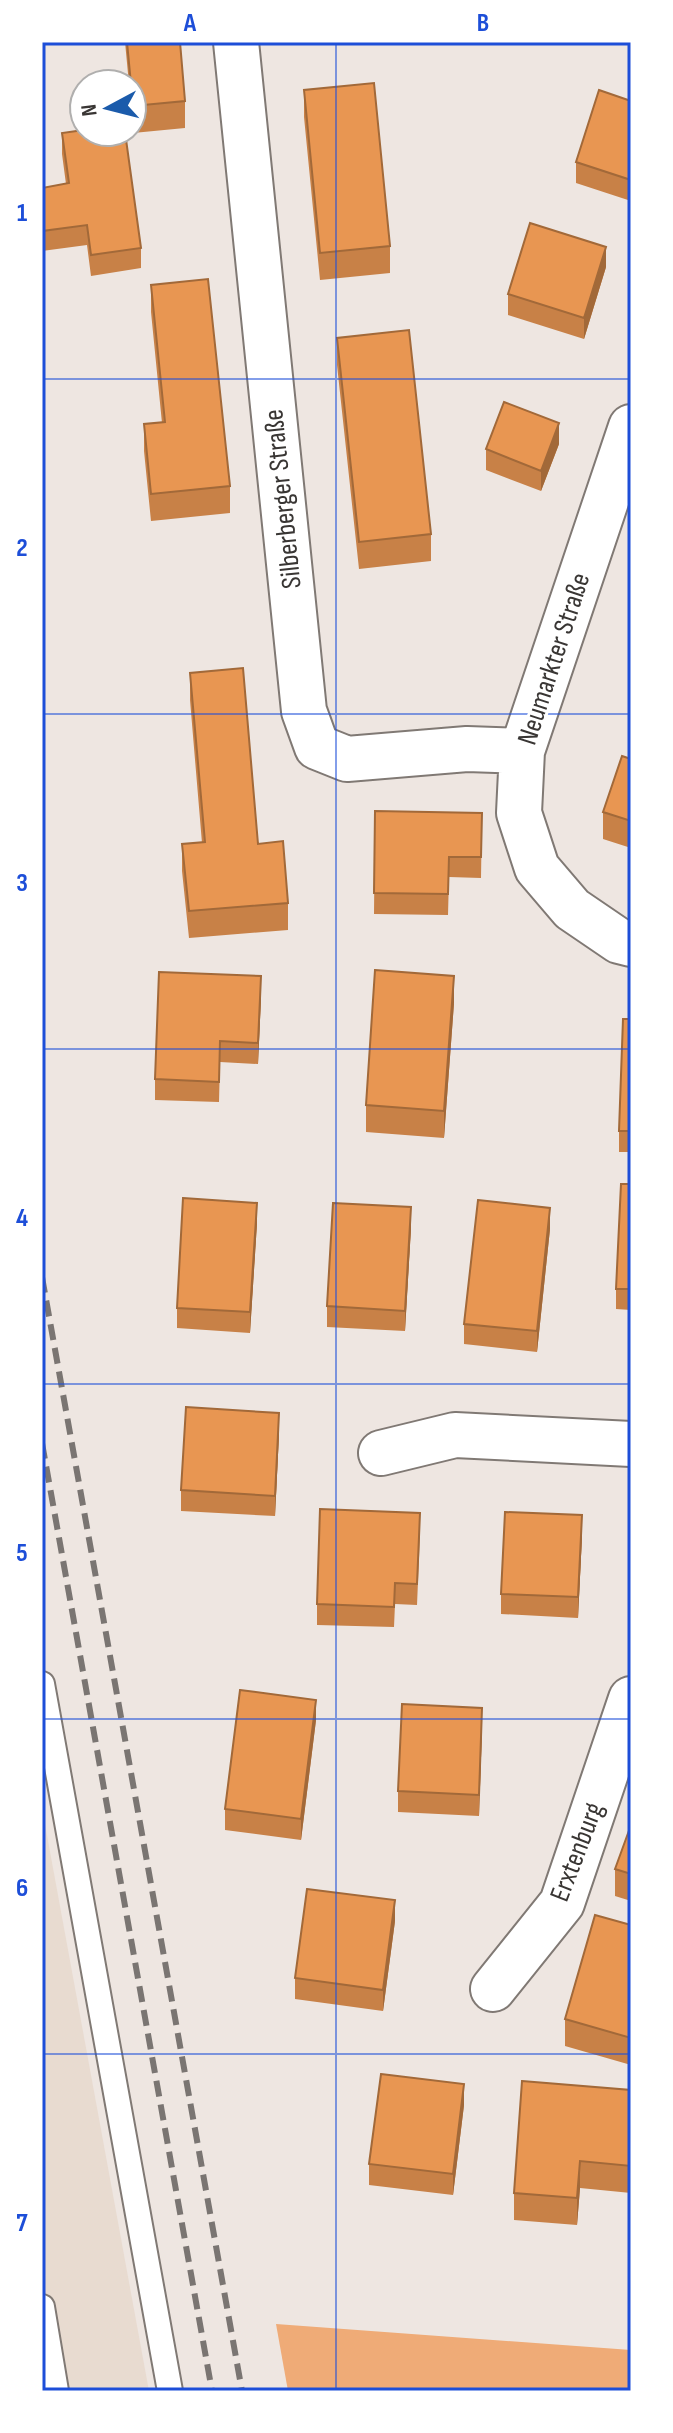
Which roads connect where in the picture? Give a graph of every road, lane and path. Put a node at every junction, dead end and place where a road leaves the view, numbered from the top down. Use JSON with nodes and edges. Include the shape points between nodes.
{"nodes":[{"id":1,"x":236,"y":42,"type":"edge"},
{"id":2,"x":631,"y":427,"type":"edge"},
{"id":3,"x":522,"y":751,"type":"junction"},
{"id":4,"x":631,"y":944,"type":"edge"},
{"id":5,"x":631,"y":1444,"type":"edge"},
{"id":6,"x":381,"y":1453,"type":"dead end"},
{"id":7,"x":42,"y":1684,"type":"edge"},
{"id":8,"x":631,"y":1699,"type":"edge"},
{"id":9,"x":493,"y":1989,"type":"dead end"},
{"id":10,"x":42,"y":2307,"type":"edge"},
{"id":11,"x":56,"y":2391,"type":"edge"},
{"id":12,"x":170,"y":2391,"type":"edge"}],
"edges":[{"from":1,"to":3,"type":"street","name":"Silberberger Straße","via":[[304,711],[317,747],[347,759],[467,749]]},
{"from":2,"to":3,"type":"street","name":"Neumarkter Straße"},
{"from":3,"to":4,"type":"street","name":"Neumarkter Straße","via":[[519,813],[537,868],[572,909]]},
{"from":5,"to":6,"type":"street","via":[[455,1435]]},
{"from":7,"to":12,"type":"lane"},
{"from":8,"to":9,"type":"street","name":"Erxtenburg","via":[[562,1903]]},
{"from":10,"to":11,"type":"lane"}]}
